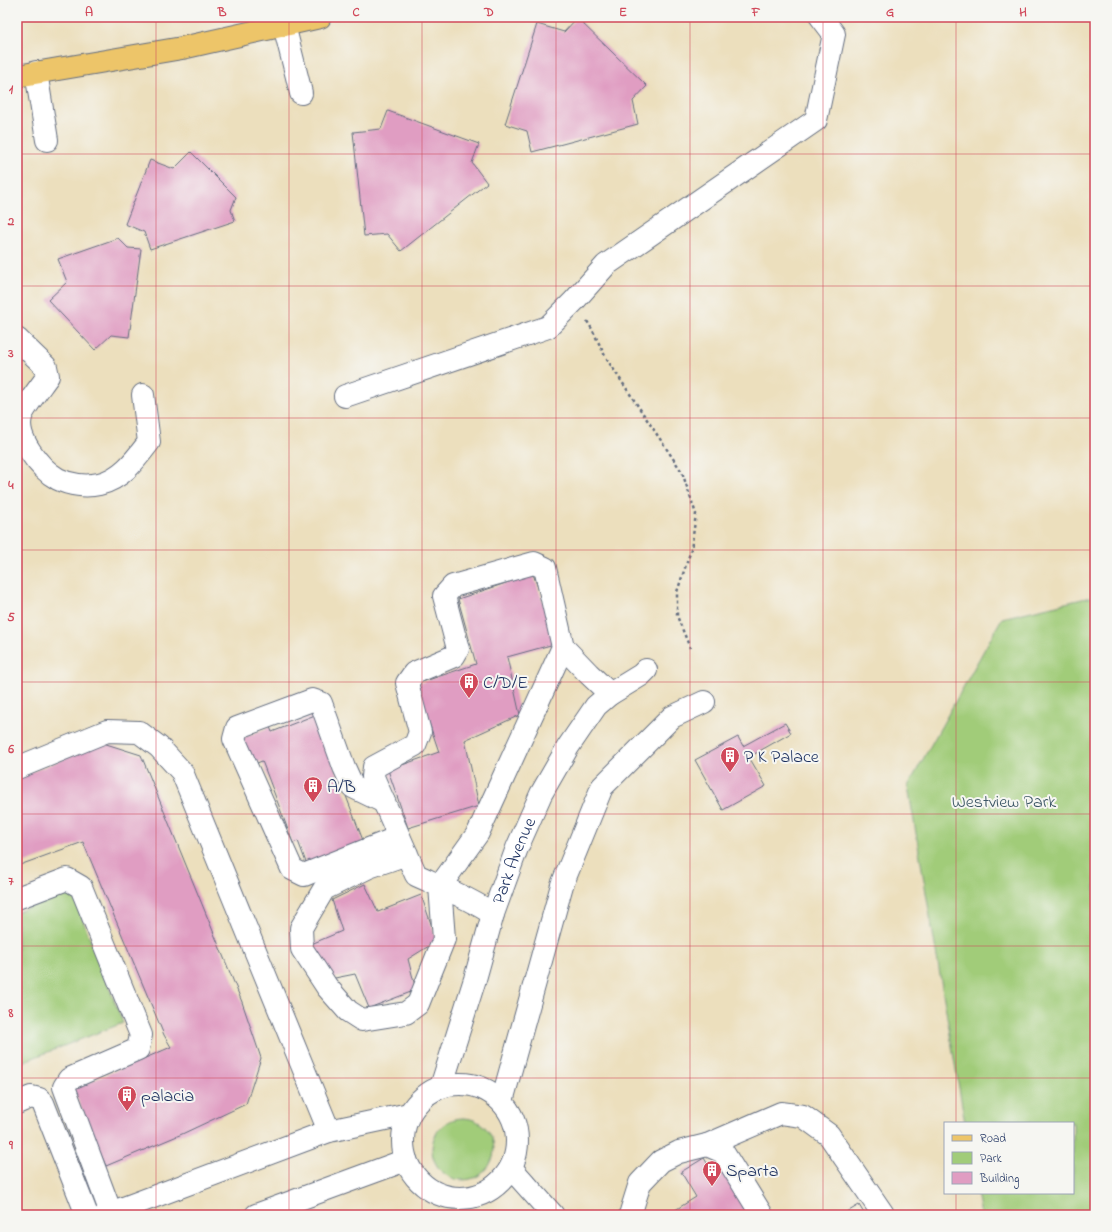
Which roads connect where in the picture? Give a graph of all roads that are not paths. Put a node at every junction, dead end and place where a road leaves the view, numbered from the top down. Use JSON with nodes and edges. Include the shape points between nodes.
{"nodes":[{"id":1,"x":320,"y":17,"type":"edge"},
{"id":2,"x":821,"y":17,"type":"edge"},
{"id":3,"x":284,"y":25,"type":"junction"},
{"id":4,"x":27,"y":74,"type":"edge"},
{"id":5,"x":301,"y":93,"type":"dead end"},
{"id":6,"x":47,"y":140,"type":"dead end"},
{"id":7,"x":17,"y":339,"type":"edge"},
{"id":8,"x":143,"y":395,"type":"dead end"},
{"id":9,"x":346,"y":396,"type":"dead end"},
{"id":10,"x":563,"y":647,"type":"junction"},
{"id":11,"x":646,"y":670,"type":"dead end"},
{"id":12,"x":610,"y":694,"type":"junction"},
{"id":13,"x":704,"y":702,"type":"dead end"},
{"id":14,"x":17,"y":768,"type":"edge"},
{"id":15,"x":384,"y":802,"type":"junction"},
{"id":16,"x":403,"y":846,"type":"junction"},
{"id":17,"x":440,"y":886,"type":"junction"},
{"id":18,"x":17,"y":898,"type":"edge"},
{"id":19,"x":493,"y":914,"type":"junction"},
{"id":20,"x":441,"y":1087,"type":"junction"},
{"id":21,"x":502,"y":1101,"type":"junction"},
{"id":22,"x":17,"y":1103,"type":"edge"},
{"id":23,"x":410,"y":1114,"type":"junction"},
{"id":24,"x":329,"y":1131,"type":"junction"},
{"id":25,"x":707,"y":1145,"type":"junction"},
{"id":26,"x":406,"y":1160,"type":"junction"},
{"id":27,"x":511,"y":1168,"type":"junction"},
{"id":28,"x":459,"y":1199,"type":"junction"},
{"id":29,"x":278,"y":1212,"type":"edge"},
{"id":30,"x":108,"y":1214,"type":"edge"},
{"id":31,"x":883,"y":1214,"type":"edge"},
{"id":32,"x":87,"y":1215,"type":"edge"},
{"id":33,"x":256,"y":1215,"type":"edge"},
{"id":34,"x":474,"y":1215,"type":"edge"},
{"id":35,"x":552,"y":1215,"type":"edge"},
{"id":36,"x":630,"y":1215,"type":"edge"},
{"id":37,"x":762,"y":1215,"type":"edge"}],
"edges":[{"from":1,"to":3,"type":"main road"},
{"from":2,"to":9,"type":"street","via":[[834,34],[816,120],[606,265],[548,327]]},
{"from":3,"to":4,"type":"main road","via":[[182,48]]},
{"from":3,"to":5,"type":"street"},
{"from":4,"to":6,"type":"street"},
{"from":7,"to":8,"type":"street","via":[[46,367],[48,376],[22,414],[20,426],[25,442],[38,463],[58,479],[79,486],[100,484],[123,473],[150,442]]},
{"from":10,"to":12,"type":"street"},
{"from":10,"to":15,"type":"street","via":[[545,568],[534,563],[453,586],[444,596],[458,649],[454,656],[414,673],[407,683],[420,732],[415,745],[374,767],[374,777]]},
{"from":10,"to":17,"type":"street","via":[[478,833]]},
{"from":11,"to":12,"type":"street","name":"Park Avenue"},
{"from":12,"to":19,"type":"street","name":"Park Avenue","via":[[596,706],[568,747],[541,794],[517,848]]},
{"from":13,"to":21,"type":"street","via":[[672,717],[602,787],[562,885]]},
{"from":14,"to":24,"type":"street","via":[[107,731],[139,732],[159,747],[182,772]]},
{"from":15,"to":16,"type":"street"},
{"from":15,"to":16,"type":"street","via":[[354,787],[320,703],[312,700],[237,728],[234,739],[292,869],[304,875]]},
{"from":16,"to":17,"type":"street","via":[[416,875]]},
{"from":16,"to":17,"type":"street","via":[[369,867],[324,889],[301,928],[302,949],[327,987],[348,1011],[362,1020],[406,1013],[418,1004],[444,939]]},
{"from":17,"to":19,"type":"street","via":[[473,901]]},
{"from":18,"to":30,"type":"street","via":[[67,879],[81,887],[140,1035],[138,1049],[69,1079],[64,1087]]},
{"from":19,"to":20,"type":"street","name":"Park Avenue"},
{"from":20,"to":21,"type":"street","via":[[468,1084],[481,1087]]},
{"from":20,"to":23,"type":"street","via":[[428,1093]]},
{"from":21,"to":27,"type":"street","via":[[510,1111],[518,1133],[516,1157]]},
{"from":22,"to":32,"type":"street","via":[[32,1097],[43,1103]]},
{"from":23,"to":24,"type":"street"},
{"from":23,"to":26,"type":"street","via":[[404,1129],[403,1145]]},
{"from":24,"to":30,"type":"street"},
{"from":25,"to":31,"type":"street","via":[[781,1113],[803,1116],[829,1135]]},
{"from":25,"to":36,"type":"street","via":[[679,1152],[661,1161],[640,1183]]},
{"from":25,"to":37,"type":"street","via":[[723,1152]]},
{"from":26,"to":28,"type":"street","via":[[412,1172],[432,1192]]},
{"from":26,"to":29,"type":"street"},
{"from":27,"to":28,"type":"street","via":[[495,1187],[484,1194]]},
{"from":27,"to":35,"type":"street"},
{"from":28,"to":34,"type":"street"},
{"from":29,"to":33,"type":"street"}]}
